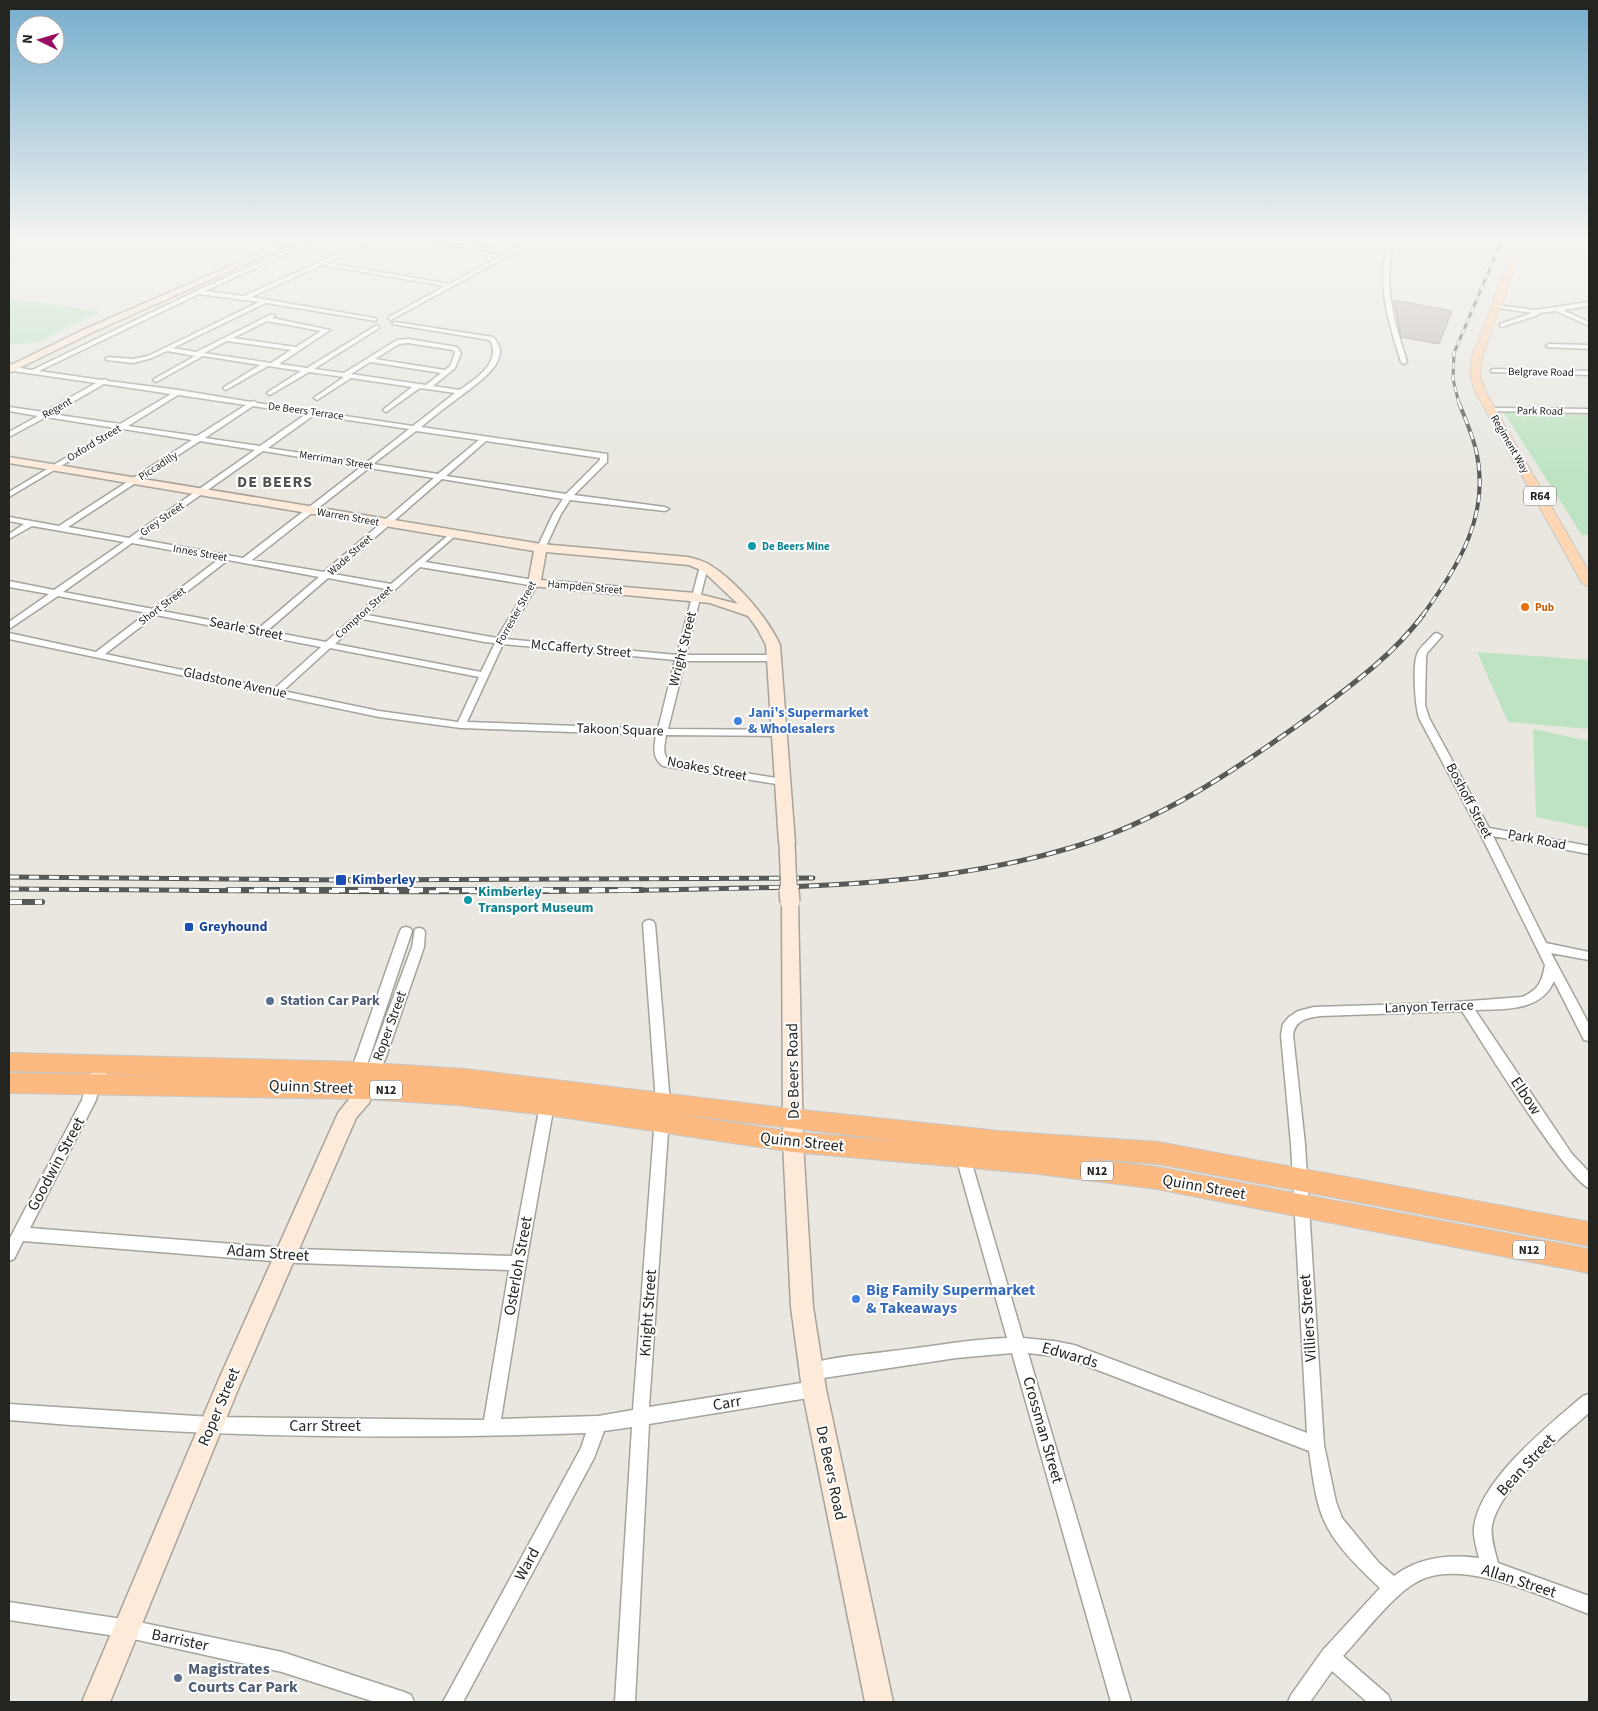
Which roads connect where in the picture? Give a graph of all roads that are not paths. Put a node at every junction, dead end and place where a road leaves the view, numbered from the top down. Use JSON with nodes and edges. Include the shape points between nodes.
{"nodes":[{"id":1,"x":114,"y":320,"type":"edge"},
{"id":2,"x":140,"y":320,"type":"edge"},
{"id":3,"x":227,"y":320,"type":"edge"},
{"id":4,"x":263,"y":320,"type":"edge"},
{"id":5,"x":276,"y":320,"type":"edge"},
{"id":6,"x":372,"y":320,"type":"edge"},
{"id":7,"x":388,"y":320,"type":"edge"},
{"id":8,"x":1393,"y":320,"type":"edge"},
{"id":9,"x":1491,"y":320,"type":"edge"},
{"id":10,"x":1517,"y":320,"type":"edge"},
{"id":11,"x":384,"y":322,"type":"junction"},
{"id":12,"x":1502,"y":325,"type":"dead end"},
{"id":13,"x":226,"y":339,"type":"junction"},
{"id":14,"x":1549,"y":346,"type":"dead end"},
{"id":15,"x":1589,"y":347,"type":"edge"},
{"id":16,"x":298,"y":349,"type":"junction"},
{"id":17,"x":165,"y":350,"type":"junction"},
{"id":18,"x":199,"y":354,"type":"junction"},
{"id":19,"x":108,"y":359,"type":"dead end"},
{"id":20,"x":369,"y":360,"type":"junction"},
{"id":21,"x":1404,"y":362,"type":"dead end"},
{"id":22,"x":269,"y":364,"type":"junction"},
{"id":23,"x":10,"y":368,"type":"edge"},
{"id":24,"x":307,"y":370,"type":"junction"},
{"id":25,"x":34,"y":371,"type":"junction"},
{"id":26,"x":1493,"y":371,"type":"dead end"},
{"id":27,"x":447,"y":372,"type":"junction"},
{"id":28,"x":1589,"y":373,"type":"edge"},
{"id":29,"x":348,"y":376,"type":"junction"},
{"id":30,"x":156,"y":380,"type":"dead end"},
{"id":31,"x":105,"y":381,"type":"junction"},
{"id":32,"x":418,"y":386,"type":"junction"},
{"id":33,"x":427,"y":387,"type":"junction"},
{"id":34,"x":226,"y":388,"type":"dead end"},
{"id":35,"x":179,"y":392,"type":"junction"},
{"id":36,"x":461,"y":392,"type":"junction"},
{"id":37,"x":270,"y":393,"type":"dead end"},
{"id":38,"x":317,"y":398,"type":"dead end"},
{"id":39,"x":254,"y":403,"type":"junction"},
{"id":40,"x":9,"y":409,"type":"edge"},
{"id":41,"x":386,"y":410,"type":"dead end"},
{"id":42,"x":1490,"y":410,"type":"junction"},
{"id":43,"x":1589,"y":411,"type":"edge"},
{"id":44,"x":314,"y":412,"type":"junction"},
{"id":45,"x":46,"y":414,"type":"junction"},
{"id":46,"x":122,"y":426,"type":"junction"},
{"id":47,"x":416,"y":427,"type":"junction"},
{"id":48,"x":9,"y":435,"type":"edge"},
{"id":49,"x":200,"y":438,"type":"junction"},
{"id":50,"x":485,"y":438,"type":"junction"},
{"id":51,"x":262,"y":448,"type":"junction"},
{"id":52,"x":604,"y":456,"type":"joint"},
{"id":53,"x":9,"y":460,"type":"edge"},
{"id":54,"x":367,"y":465,"type":"junction"},
{"id":55,"x":54,"y":468,"type":"junction"},
{"id":56,"x":440,"y":477,"type":"junction"},
{"id":57,"x":136,"y":480,"type":"junction"},
{"id":58,"x":201,"y":491,"type":"junction"},
{"id":59,"x":9,"y":494,"type":"edge"},
{"id":60,"x":568,"y":497,"type":"junction"},
{"id":61,"x":664,"y":509,"type":"dead end"},
{"id":62,"x":310,"y":510,"type":"junction"},
{"id":63,"x":9,"y":519,"type":"edge"},
{"id":64,"x":31,"y":523,"type":"junction"},
{"id":65,"x":386,"y":523,"type":"junction"},
{"id":66,"x":60,"y":528,"type":"junction"},
{"id":67,"x":452,"y":534,"type":"junction"},
{"id":68,"x":9,"y":537,"type":"edge"},
{"id":69,"x":131,"y":540,"type":"junction"},
{"id":70,"x":542,"y":548,"type":"junction"},
{"id":71,"x":226,"y":558,"type":"junction"},
{"id":72,"x":245,"y":561,"type":"junction"},
{"id":73,"x":688,"y":561,"type":"joint"},
{"id":74,"x":418,"y":564,"type":"junction"},
{"id":75,"x":704,"y":566,"type":"junction"},
{"id":76,"x":327,"y":576,"type":"junction"},
{"id":77,"x":1589,"y":582,"type":"edge"},
{"id":78,"x":534,"y":583,"type":"junction"},
{"id":79,"x":9,"y":584,"type":"edge"},
{"id":80,"x":392,"y":587,"type":"junction"},
{"id":81,"x":56,"y":593,"type":"junction"},
{"id":82,"x":695,"y":597,"type":"junction"},
{"id":83,"x":155,"y":612,"type":"junction"},
{"id":84,"x":751,"y":613,"type":"junction"},
{"id":85,"x":360,"y":616,"type":"junction"},
{"id":86,"x":9,"y":626,"type":"edge"},
{"id":87,"x":260,"y":632,"type":"junction"},
{"id":88,"x":9,"y":636,"type":"edge"},
{"id":89,"x":1437,"y":636,"type":"dead end"},
{"id":90,"x":500,"y":641,"type":"junction"},
{"id":91,"x":327,"y":645,"type":"junction"},
{"id":92,"x":99,"y":654,"type":"junction"},
{"id":93,"x":681,"y":658,"type":"junction"},
{"id":94,"x":776,"y":658,"type":"junction"},
{"id":95,"x":484,"y":675,"type":"junction"},
{"id":96,"x":276,"y":692,"type":"junction"},
{"id":97,"x":461,"y":725,"type":"junction"},
{"id":98,"x":662,"y":732,"type":"junction"},
{"id":99,"x":780,"y":733,"type":"junction"},
{"id":100,"x":783,"y":782,"type":"junction"},
{"id":101,"x":1485,"y":831,"type":"junction"},
{"id":102,"x":1589,"y":850,"type":"edge"},
{"id":103,"x":649,"y":924,"type":"dead end"},
{"id":104,"x":1542,"y":947,"type":"junction"},
{"id":105,"x":1589,"y":956,"type":"edge"},
{"id":106,"x":1551,"y":965,"type":"junction"},
{"id":107,"x":1466,"y":1006,"type":"junction"},
{"id":108,"x":1288,"y":1024,"type":"joint"},
{"id":109,"x":1589,"y":1036,"type":"edge"},
{"id":110,"x":9,"y":1062,"type":"edge"},
{"id":111,"x":111,"y":1075,"type":"junction"},
{"id":112,"x":361,"y":1080,"type":"junction"},
{"id":113,"x":9,"y":1083,"type":"edge"},
{"id":114,"x":90,"y":1092,"type":"junction"},
{"id":115,"x":547,"y":1104,"type":"junction"},
{"id":116,"x":662,"y":1112,"type":"junction"},
{"id":117,"x":793,"y":1130,"type":"junction"},
{"id":118,"x":963,"y":1157,"type":"junction"},
{"id":119,"x":1589,"y":1182,"type":"edge"},
{"id":120,"x":1300,"y":1192,"type":"junction"},
{"id":121,"x":19,"y":1234,"type":"junction"},
{"id":122,"x":1589,"y":1234,"type":"edge"},
{"id":123,"x":9,"y":1254,"type":"edge"},
{"id":124,"x":284,"y":1255,"type":"junction"},
{"id":125,"x":1589,"y":1261,"type":"edge"},
{"id":126,"x":518,"y":1263,"type":"junction"},
{"id":127,"x":1019,"y":1345,"type":"junction"},
{"id":128,"x":812,"y":1380,"type":"junction"},
{"id":129,"x":1589,"y":1402,"type":"edge"},
{"id":130,"x":9,"y":1412,"type":"edge"},
{"id":131,"x":641,"y":1416,"type":"junction"},
{"id":132,"x":598,"y":1424,"type":"junction"},
{"id":133,"x":211,"y":1426,"type":"junction"},
{"id":134,"x":491,"y":1428,"type":"junction"},
{"id":135,"x":1316,"y":1445,"type":"junction"},
{"id":136,"x":1490,"y":1569,"type":"junction"},
{"id":137,"x":1394,"y":1588,"type":"junction"},
{"id":138,"x":1589,"y":1605,"type":"edge"},
{"id":139,"x":9,"y":1611,"type":"edge"},
{"id":140,"x":129,"y":1629,"type":"junction"},
{"id":141,"x":1330,"y":1657,"type":"junction"},
{"id":142,"x":96,"y":1702,"type":"edge"},
{"id":143,"x":404,"y":1702,"type":"edge"},
{"id":144,"x":453,"y":1702,"type":"edge"},
{"id":145,"x":625,"y":1702,"type":"edge"},
{"id":146,"x":879,"y":1702,"type":"edge"},
{"id":147,"x":1122,"y":1702,"type":"edge"},
{"id":148,"x":1298,"y":1702,"type":"edge"},
{"id":149,"x":1381,"y":1702,"type":"edge"}],
"edges":[{"from":1,"to":23,"type":"street"},
{"from":2,"to":25,"type":"street"},
{"from":3,"to":17,"type":"street"},
{"from":4,"to":13,"type":"street"},
{"from":5,"to":16,"type":"street","via":[[327,330]]},
{"from":6,"to":11,"type":"street"},
{"from":7,"to":11,"type":"street"},
{"from":8,"to":21,"type":"street"},
{"from":9,"to":42,"type":"main road","number":"R64","via":[[1474,369]]},
{"from":10,"to":12,"type":"street"},
{"from":11,"to":24,"type":"street"},
{"from":11,"to":36,"type":"street","via":[[486,336],[494,340],[497,356],[493,365]]},
{"from":13,"to":16,"type":"street"},
{"from":13,"to":18,"type":"street"},
{"from":14,"to":15,"type":"street"},
{"from":16,"to":22,"type":"street"},
{"from":17,"to":18,"type":"street"},
{"from":17,"to":19,"type":"street","via":[[139,360]]},
{"from":18,"to":22,"type":"street"},
{"from":18,"to":30,"type":"street"},
{"from":20,"to":27,"type":"street"},
{"from":20,"to":27,"type":"street","via":[[401,341],[448,347],[457,350],[458,358]]},
{"from":20,"to":29,"type":"street"},
{"from":22,"to":24,"type":"street"},
{"from":22,"to":34,"type":"street"},
{"from":23,"to":25,"type":"street","name":"De Beers Terrace"},
{"from":24,"to":29,"type":"street"},
{"from":24,"to":37,"type":"street"},
{"from":25,"to":31,"type":"street","name":"De Beers Terrace"},
{"from":26,"to":28,"type":"street","name":"Belgrave Road"},
{"from":27,"to":33,"type":"street"},
{"from":29,"to":32,"type":"street"},
{"from":29,"to":38,"type":"street"},
{"from":31,"to":35,"type":"street","name":"De Beers Terrace"},
{"from":31,"to":45,"type":"street","name":"Regent"},
{"from":32,"to":33,"type":"street"},
{"from":32,"to":41,"type":"street"},
{"from":33,"to":36,"type":"street"},
{"from":35,"to":39,"type":"street","name":"De Beers Terrace"},
{"from":35,"to":46,"type":"street","name":"Oxford Street"},
{"from":36,"to":47,"type":"street"},
{"from":39,"to":44,"type":"street","name":"De Beers Terrace"},
{"from":39,"to":49,"type":"street","name":"Piccadilly"},
{"from":40,"to":45,"type":"street","name":"Merriman Street"},
{"from":42,"to":43,"type":"street","name":"Park Road"},
{"from":42,"to":77,"type":"main road","name":"Regiment Way","number":"R64"},
{"from":44,"to":47,"type":"street","name":"De Beers Terrace"},
{"from":44,"to":51,"type":"street","name":"Grey Street"},
{"from":45,"to":46,"type":"street","name":"Merriman Street"},
{"from":45,"to":48,"type":"street","name":"Regent"},
{"from":46,"to":49,"type":"street","name":"Merriman Street"},
{"from":46,"to":55,"type":"street","name":"Oxford Street"},
{"from":47,"to":50,"type":"street","name":"De Beers Terrace"},
{"from":47,"to":54,"type":"street"},
{"from":49,"to":51,"type":"street","name":"Merriman Street"},
{"from":49,"to":57,"type":"street","name":"Piccadilly"},
{"from":50,"to":52,"type":"street","name":"De Beers Terrace"},
{"from":50,"to":56,"type":"street","name":"Wade Street"},
{"from":51,"to":54,"type":"street","name":"Merriman Street"},
{"from":51,"to":58,"type":"street","name":"Grey Street"},
{"from":52,"to":60,"type":"street","name":"Forrester Street","via":[[604,460]]},
{"from":53,"to":55,"type":"street","name":"Warren Street"},
{"from":54,"to":56,"type":"street","name":"Merriman Street"},
{"from":54,"to":62,"type":"street"},
{"from":55,"to":57,"type":"street","name":"Warren Street"},
{"from":55,"to":59,"type":"street","name":"Oxford Street"},
{"from":56,"to":60,"type":"street","name":"Merriman Street"},
{"from":56,"to":65,"type":"street","name":"Wade Street"},
{"from":57,"to":58,"type":"street","name":"Warren Street"},
{"from":57,"to":66,"type":"street","name":"Piccadilly"},
{"from":58,"to":62,"type":"street","name":"Warren Street"},
{"from":58,"to":69,"type":"street","name":"Grey Street"},
{"from":60,"to":61,"type":"street","name":"Merriman Street"},
{"from":60,"to":70,"type":"street","name":"Forrester Street"},
{"from":62,"to":65,"type":"street","name":"Warren Street"},
{"from":62,"to":72,"type":"street"},
{"from":63,"to":64,"type":"street","name":"Innes Street"},
{"from":64,"to":66,"type":"street","name":"Innes Street"},
{"from":64,"to":68,"type":"street"},
{"from":65,"to":67,"type":"street","name":"Warren Street"},
{"from":65,"to":76,"type":"street","name":"Wade Street"},
{"from":66,"to":69,"type":"street","name":"Innes Street"},
{"from":67,"to":70,"type":"street","name":"Warren Street"},
{"from":67,"to":74,"type":"street","name":"Compton Street"},
{"from":69,"to":71,"type":"street","name":"Innes Street"},
{"from":69,"to":81,"type":"street","name":"Grey Street"},
{"from":70,"to":73,"type":"street","name":"Warren Street"},
{"from":70,"to":78,"type":"street","name":"Forrester Street"},
{"from":71,"to":72,"type":"street","name":"Innes Street"},
{"from":71,"to":83,"type":"street","name":"Short Street"},
{"from":72,"to":76,"type":"street","name":"Innes Street"},
{"from":73,"to":75,"type":"street","name":"De Beers Road"},
{"from":74,"to":78,"type":"street","name":"Hampden Street"},
{"from":74,"to":80,"type":"street","name":"Compton Street"},
{"from":75,"to":82,"type":"street","name":"Wright Street"},
{"from":75,"to":84,"type":"street","name":"De Beers Road"},
{"from":76,"to":80,"type":"street","name":"Innes Street"},
{"from":76,"to":87,"type":"street","name":"Wade Street"},
{"from":78,"to":82,"type":"street","name":"Hampden Street"},
{"from":78,"to":90,"type":"street","name":"Forrester Street"},
{"from":79,"to":81,"type":"street","name":"Searle Street"},
{"from":80,"to":85,"type":"street","name":"Compton Street"},
{"from":81,"to":83,"type":"street","name":"Searle Street"},
{"from":81,"to":86,"type":"street","name":"Grey Street"},
{"from":82,"to":84,"type":"street","name":"Hampden Street"},
{"from":82,"to":93,"type":"street","name":"Wright Street"},
{"from":83,"to":87,"type":"street","name":"Searle Street"},
{"from":83,"to":92,"type":"street","name":"Short Street"},
{"from":84,"to":94,"type":"street","name":"De Beers Road","via":[[771,637]]},
{"from":85,"to":90,"type":"street","name":"McCafferty Street"},
{"from":85,"to":91,"type":"street","name":"Compton Street"},
{"from":87,"to":91,"type":"street","name":"Searle Street"},
{"from":88,"to":92,"type":"street","name":"Gladstone Avenue"},
{"from":89,"to":101,"type":"street","name":"Boshoff Street","via":[[1421,658],[1420,705]]},
{"from":90,"to":93,"type":"street","name":"McCafferty Street"},
{"from":90,"to":95,"type":"street","name":"Forrester Street"},
{"from":91,"to":95,"type":"street","name":"Searle Street"},
{"from":91,"to":96,"type":"street","name":"Compton Street"},
{"from":92,"to":96,"type":"street","name":"Gladstone Avenue"},
{"from":93,"to":94,"type":"street","name":"McCafferty Street"},
{"from":93,"to":98,"type":"street","name":"Wright Street"},
{"from":94,"to":99,"type":"street","name":"De Beers Road"},
{"from":95,"to":97,"type":"street","name":"Forrester Street"},
{"from":96,"to":97,"type":"street","name":"Gladstone Avenue","via":[[398,717]]},
{"from":97,"to":98,"type":"street","name":"Takoon Square"},
{"from":98,"to":99,"type":"street","name":"Takoon Square"},
{"from":98,"to":100,"type":"street","name":"Noakes Street","via":[[658,756],[667,764]]},
{"from":99,"to":100,"type":"street","name":"De Beers Road"},
{"from":100,"to":117,"type":"street","name":"De Beers Road","bridge":true,"via":[[790,902]]},
{"from":101,"to":102,"type":"street","name":"Park Road"},
{"from":101,"to":104,"type":"street","name":"Boshoff Street"},
{"from":103,"to":116,"type":"street","name":"Knight Street"},
{"from":104,"to":105,"type":"street"},
{"from":104,"to":106,"type":"street","name":"Boshoff Street"},
{"from":106,"to":107,"type":"street","name":"Lanyon Terrace","via":[[1548,983],[1541,993],[1532,998],[1518,1003]]},
{"from":106,"to":109,"type":"street","name":"Boshoff Street"},
{"from":107,"to":108,"type":"street","name":"Lanyon Terrace","via":[[1320,1011],[1297,1017]]},
{"from":107,"to":119,"type":"street","name":"Elbow","via":[[1568,1158]]},
{"from":108,"to":120,"type":"street","name":"Villiers Street"},
{"from":110,"to":111,"type":"highway","name":"Quinn Street","number":"N12"},
{"from":111,"to":112,"type":"highway","name":"Quinn Street","number":"N12","via":[[266,1086]]},
{"from":111,"to":112,"type":"highway","name":"Quinn Street","number":"N12","via":[[129,1063]]},
{"from":111,"to":114,"type":"highway","name":"Quinn Street","number":"N12"},
{"from":112,"to":112,"type":"street","name":"Roper Street","via":[[380,1057],[418,946],[413,932],[400,948]]},
{"from":112,"to":115,"type":"highway","name":"Quinn Street","number":"N12","via":[[457,1095]]},
{"from":112,"to":116,"type":"highway","name":"Quinn Street","number":"N12","via":[[473,1079]]},
{"from":112,"to":124,"type":"street","name":"Roper Street","via":[[362,1097],[348,1113]]},
{"from":113,"to":114,"type":"highway","name":"Quinn Street","number":"N12"},
{"from":114,"to":121,"type":"street","name":"Goodwin Street"},
{"from":115,"to":116,"type":"highway","name":"Quinn Street","number":"N12"},
{"from":115,"to":126,"type":"street","name":"Osterloh Street"},
{"from":116,"to":117,"type":"highway","name":"Quinn Street","number":"N12"},
{"from":116,"to":131,"type":"street","name":"Knight Street"},
{"from":117,"to":118,"type":"highway","name":"Quinn Street","number":"N12"},
{"from":117,"to":120,"type":"highway","name":"Quinn Street","number":"N12","via":[[1158,1153]]},
{"from":117,"to":128,"type":"street","name":"De Beers Road","via":[[802,1307]]},
{"from":118,"to":120,"type":"highway","name":"Quinn Street","number":"N12","via":[[1039,1162]]},
{"from":118,"to":127,"type":"street","name":"Crossman Street"},
{"from":120,"to":122,"type":"highway","name":"Quinn Street","number":"N12"},
{"from":120,"to":125,"type":"highway","name":"Quinn Street","number":"N12"},
{"from":120,"to":135,"type":"street","name":"Villiers Street"},
{"from":121,"to":123,"type":"street","name":"Goodwin Street"},
{"from":121,"to":124,"type":"street","name":"Adam Street"},
{"from":124,"to":126,"type":"street","name":"Adam Street"},
{"from":124,"to":133,"type":"street","name":"Roper Street"},
{"from":126,"to":134,"type":"street","name":"Osterloh Street"},
{"from":127,"to":128,"type":"street","name":"Edwards","via":[[957,1351]]},
{"from":127,"to":135,"type":"street","name":"Edwards","via":[[1048,1346],[1074,1353]]},
{"from":127,"to":147,"type":"street","name":"Crossman Street"},
{"from":128,"to":131,"type":"street","name":"Carr"},
{"from":128,"to":146,"type":"street","name":"De Beers Road"},
{"from":129,"to":136,"type":"street","name":"Bean Street","via":[[1499,1491],[1486,1514],[1483,1527]]},
{"from":130,"to":133,"type":"street","name":"Carr Street"},
{"from":131,"to":132,"type":"street","name":"Carr Street"},
{"from":131,"to":145,"type":"street","name":"Knight Street"},
{"from":132,"to":134,"type":"street","name":"Carr Street"},
{"from":132,"to":144,"type":"street","name":"Ward","via":[[588,1452]]},
{"from":133,"to":134,"type":"street","name":"Carr Street"},
{"from":133,"to":140,"type":"street","name":"Roper Street"},
{"from":135,"to":137,"type":"street","name":"Villiers Street","via":[[1327,1502],[1335,1524],[1354,1549]]},
{"from":136,"to":137,"type":"street","name":"Allan Street","via":[[1453,1564],[1424,1568],[1404,1578]]},
{"from":136,"to":138,"type":"street","name":"Allan Street"},
{"from":137,"to":141,"type":"street"},
{"from":139,"to":140,"type":"street","name":"Barrister"},
{"from":140,"to":142,"type":"street","name":"Roper Street"},
{"from":140,"to":143,"type":"street","name":"Barrister","via":[[282,1662]]},
{"from":141,"to":148,"type":"street"},
{"from":141,"to":149,"type":"street"}]}
